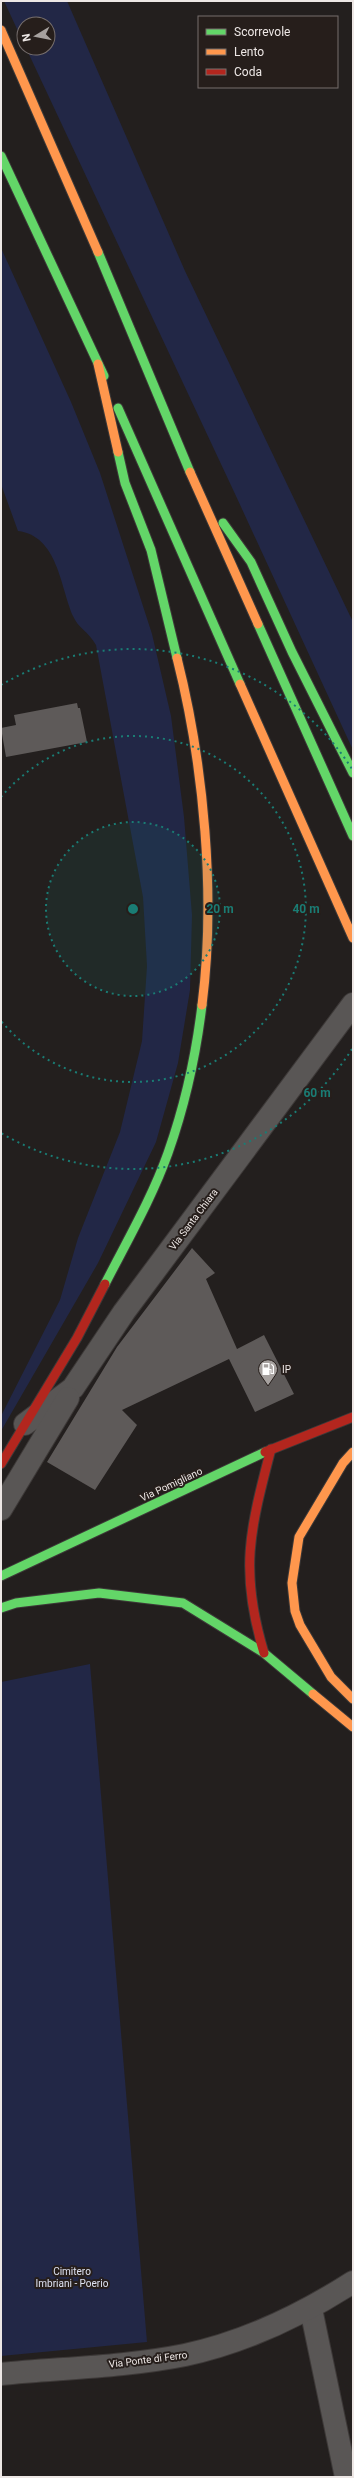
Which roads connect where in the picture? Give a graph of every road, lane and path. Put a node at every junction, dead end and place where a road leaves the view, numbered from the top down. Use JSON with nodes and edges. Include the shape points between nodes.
{"nodes":[{"id":1,"x":1,"y":30,"type":"edge"},
{"id":2,"x":1,"y":156,"type":"edge"},
{"id":3,"x":98,"y":364,"type":"junction"},
{"id":4,"x":195,"y":484,"type":"junction"},
{"id":5,"x":353,"y":773,"type":"edge"},
{"id":6,"x":353,"y":836,"type":"edge"},
{"id":7,"x":353,"y":938,"type":"edge"},
{"id":8,"x":353,"y":1004,"type":"edge"},
{"id":9,"x":74,"y":1388,"type":"junction"},
{"id":10,"x":353,"y":1417,"type":"edge"},
{"id":11,"x":25,"y":1424,"type":"junction"},
{"id":12,"x":271,"y":1449,"type":"junction"},
{"id":13,"x":353,"y":1452,"type":"edge"},
{"id":14,"x":1,"y":1464,"type":"edge"},
{"id":15,"x":1,"y":1509,"type":"edge"},
{"id":16,"x":1,"y":1576,"type":"edge"},
{"id":17,"x":1,"y":1608,"type":"edge"},
{"id":18,"x":264,"y":1653,"type":"junction"},
{"id":19,"x":353,"y":1699,"type":"edge"},
{"id":20,"x":353,"y":1727,"type":"edge"},
{"id":21,"x":353,"y":2282,"type":"edge"},
{"id":22,"x":311,"y":2309,"type":"junction"},
{"id":23,"x":1,"y":2374,"type":"edge"},
{"id":24,"x":346,"y":2477,"type":"edge"}],
"edges":[{"from":1,"to":4,"type":"main road","via":[[141,352]]},
{"from":2,"to":3,"type":"main road"},
{"from":3,"to":7,"type":"main road"},
{"from":3,"to":11,"type":"main road","via":[[125,483],[151,550],[183,681],[201,786],[206,860],[207,969],[196,1056],[168,1153],[131,1234],[77,1338]]},
{"from":4,"to":5,"type":"main road","via":[[251,562],[292,652]]},
{"from":4,"to":6,"type":"main road"},
{"from":8,"to":9,"type":"street","name":"Via Santa Chiara","via":[[124,1312]]},
{"from":9,"to":11,"type":"street","name":"Via Santa Chiara"},
{"from":9,"to":15,"type":"street"},
{"from":10,"to":12,"type":"main road","name":"Via Pomigliano"},
{"from":11,"to":14,"type":"main road"},
{"from":12,"to":16,"type":"main road","name":"Via Pomigliano"},
{"from":12,"to":18,"type":"main road","via":[[250,1534],[248,1573],[254,1622]]},
{"from":13,"to":19,"type":"main road","via":[[335,1475],[299,1537],[292,1583],[295,1611],[300,1625],[331,1677]]},
{"from":17,"to":18,"type":"main road","via":[[16,1603],[99,1593],[183,1603]]},
{"from":18,"to":20,"type":"main road"},
{"from":21,"to":22,"type":"street","name":"Via Ponte di Ferro"},
{"from":22,"to":23,"type":"street","name":"Via Ponte di Ferro","via":[[260,2333],[185,2355]]},
{"from":22,"to":24,"type":"street"}]}
